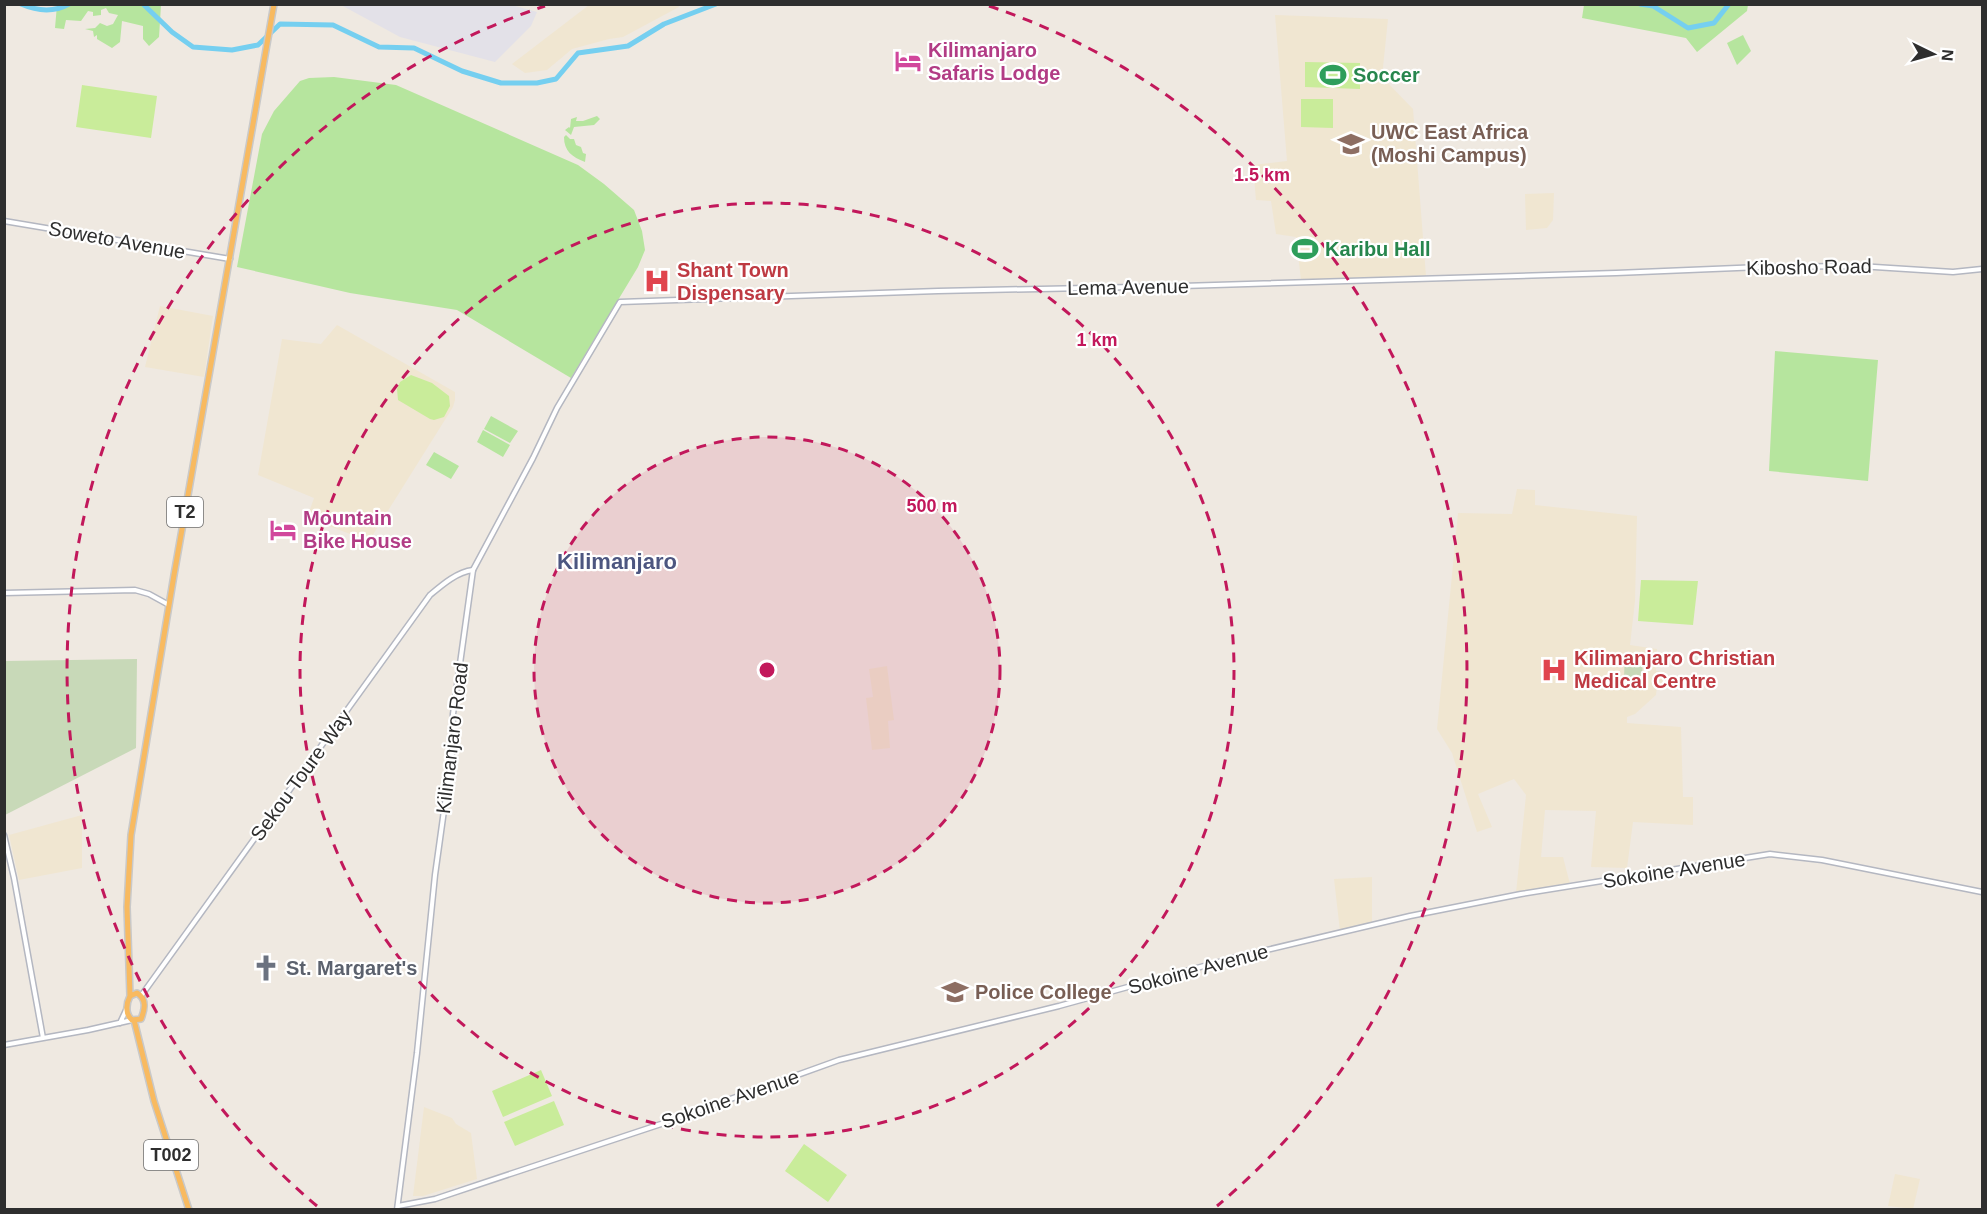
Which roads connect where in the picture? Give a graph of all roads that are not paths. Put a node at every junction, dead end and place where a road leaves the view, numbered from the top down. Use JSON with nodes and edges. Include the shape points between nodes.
{"nodes":[{"id":1,"x":274,"y":4,"type":"edge"},
{"id":2,"x":4,"y":221,"type":"edge"},
{"id":3,"x":230,"y":259,"type":"junction"},
{"id":4,"x":1983,"y":269,"type":"edge"},
{"id":5,"x":1635,"y":272,"type":"joint"},
{"id":6,"x":620,"y":302,"type":"joint"},
{"id":7,"x":473,"y":570,"type":"junction"},
{"id":8,"x":4,"y":593,"type":"edge"},
{"id":9,"x":169,"y":604,"type":"junction"},
{"id":10,"x":4,"y":835,"type":"edge"},
{"id":11,"x":1983,"y":892,"type":"edge"},
{"id":12,"x":130,"y":982,"type":"junction"},
{"id":13,"x":139,"y":994,"type":"junction"},
{"id":14,"x":130,"y":996,"type":"junction"},
{"id":15,"x":127,"y":1008,"type":"junction"},
{"id":16,"x":141,"y":1019,"type":"junction"},
{"id":17,"x":133,"y":1020,"type":"junction"},
{"id":18,"x":120,"y":1024,"type":"junction"},
{"id":19,"x":138,"y":1031,"type":"junction"},
{"id":20,"x":43,"y":1038,"type":"junction"},
{"id":21,"x":4,"y":1045,"type":"edge"},
{"id":22,"x":398,"y":1208,"type":"edge"},
{"id":23,"x":189,"y":1209,"type":"edge"}],
"edges":[{"from":1,"to":3,"type":"highway","number":"T2"},
{"from":2,"to":3,"type":"main road","name":"Soweto Avenue"},
{"from":3,"to":9,"type":"highway","number":"T2"},
{"from":4,"to":5,"type":"main road","name":"Kibosho Road","via":[[1953,272],[1859,266]]},
{"from":5,"to":6,"type":"main road","name":"Lema Avenue"},
{"from":6,"to":7,"type":"main road","name":"Kilimanjaro Road","via":[[557,408]]},
{"from":7,"to":13,"type":"main road","name":"Sekou Toure Way","via":[[454,577],[430,595]]},
{"from":7,"to":22,"type":"main road","name":"Kilimanjaro Road","via":[[453,714],[452,753]]},
{"from":8,"to":9,"type":"main road","via":[[135,590]]},
{"from":9,"to":12,"type":"highway","number":"T2","via":[[129,849]]},
{"from":10,"to":20,"type":"main road"},
{"from":11,"to":22,"type":"main road","name":"Sokoine Avenue","via":[[1831,861],[1770,854],[1410,916],[850,1057],[513,1173]]},
{"from":12,"to":13,"type":"highway"},
{"from":12,"to":14,"type":"highway","number":"T2"},
{"from":13,"to":14,"type":"highway"},
{"from":13,"to":16,"type":"highway","via":[[145,1009]]},
{"from":14,"to":15,"type":"highway","number":"T2"},
{"from":15,"to":17,"type":"highway"},
{"from":15,"to":18,"type":"main road"},
{"from":16,"to":17,"type":"highway"},
{"from":16,"to":19,"type":"highway"},
{"from":17,"to":18,"type":"main road"},
{"from":17,"to":19,"type":"highway"},
{"from":18,"to":20,"type":"main road"},
{"from":19,"to":23,"type":"highway","number":"T002","via":[[154,1101]]},
{"from":20,"to":21,"type":"main road"}]}
